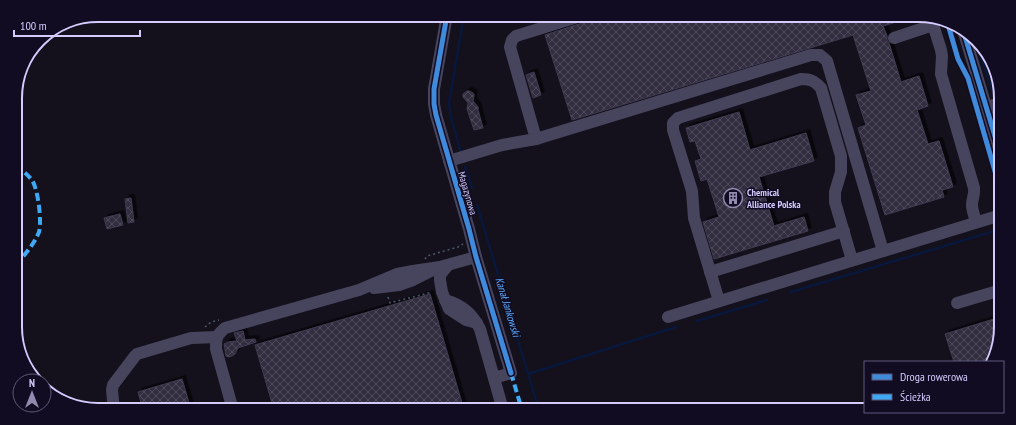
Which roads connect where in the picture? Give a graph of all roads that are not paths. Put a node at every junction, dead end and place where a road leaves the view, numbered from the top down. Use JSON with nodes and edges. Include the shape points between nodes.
{"nodes":[{"id":1,"x":446,"y":22,"type":"edge"},
{"id":2,"x":561,"y":22,"type":"edge"},
{"id":3,"x":928,"y":23,"type":"edge"},
{"id":4,"x":933,"y":24,"type":"edge"},
{"id":5,"x":894,"y":38,"type":"dead end"},
{"id":6,"x":966,"y":40,"type":"edge"},
{"id":7,"x":994,"y":105,"type":"edge"},
{"id":8,"x":987,"y":107,"type":"junction"},
{"id":9,"x":994,"y":132,"type":"edge"},
{"id":10,"x":536,"y":139,"type":"junction"},
{"id":11,"x":449,"y":160,"type":"junction"},
{"id":12,"x":994,"y":217,"type":"edge"},
{"id":13,"x":976,"y":222,"type":"junction"},
{"id":14,"x":844,"y":231,"type":"junction"},
{"id":15,"x":883,"y":251,"type":"junction"},
{"id":16,"x":476,"y":258,"type":"junction"},
{"id":17,"x":852,"y":260,"type":"junction"},
{"id":18,"x":444,"y":266,"type":"junction"},
{"id":19,"x":710,"y":272,"type":"junction"},
{"id":20,"x":994,"y":292,"type":"edge"},
{"id":21,"x":719,"y":301,"type":"junction"},
{"id":22,"x":957,"y":303,"type":"dead end"},
{"id":23,"x":668,"y":317,"type":"dead end"},
{"id":24,"x":217,"y":337,"type":"junction"},
{"id":25,"x":494,"y":378,"type":"junction"},
{"id":26,"x":113,"y":403,"type":"edge"},
{"id":27,"x":231,"y":403,"type":"edge"},
{"id":28,"x":501,"y":403,"type":"edge"}],
"edges":[{"from":1,"to":11,"type":"street","name":"Magazynowa","via":[[434,89],[434,104]]},
{"from":2,"to":10,"type":"street","via":[[516,36],[510,47]]},
{"from":3,"to":5,"type":"street"},
{"from":4,"to":13,"type":"street","via":[[942,56],[941,74],[974,188],[972,209]]},
{"from":6,"to":8,"type":"street"},
{"from":7,"to":8,"type":"street"},
{"from":8,"to":9,"type":"street"},
{"from":10,"to":11,"type":"street","via":[[502,145]]},
{"from":10,"to":15,"type":"street","via":[[811,55],[820,55],[827,61]]},
{"from":11,"to":16,"type":"street","name":"Magazynowa"},
{"from":12,"to":13,"type":"street"},
{"from":13,"to":15,"type":"street"},
{"from":14,"to":17,"type":"street"},
{"from":14,"to":19,"type":"street"},
{"from":14,"to":19,"type":"street","via":[[835,202],[841,172],[841,156],[821,88],[816,82],[801,79],[678,118],[673,123],[692,191],[694,218]]},
{"from":15,"to":17,"type":"street"},
{"from":16,"to":18,"type":"street"},
{"from":16,"to":25,"type":"street","name":"Magazynowa","via":[[511,373]]},
{"from":17,"to":21,"type":"street"},
{"from":18,"to":24,"type":"street","via":[[399,285],[359,290],[225,328]]},
{"from":18,"to":25,"type":"street","via":[[440,280],[449,309],[466,320],[477,323]]},
{"from":19,"to":21,"type":"street"},
{"from":20,"to":22,"type":"street"},
{"from":21,"to":23,"type":"street"},
{"from":24,"to":26,"type":"street","via":[[191,338],[137,354],[113,385]]},
{"from":24,"to":27,"type":"street","via":[[216,349]]},
{"from":25,"to":28,"type":"street"}]}
